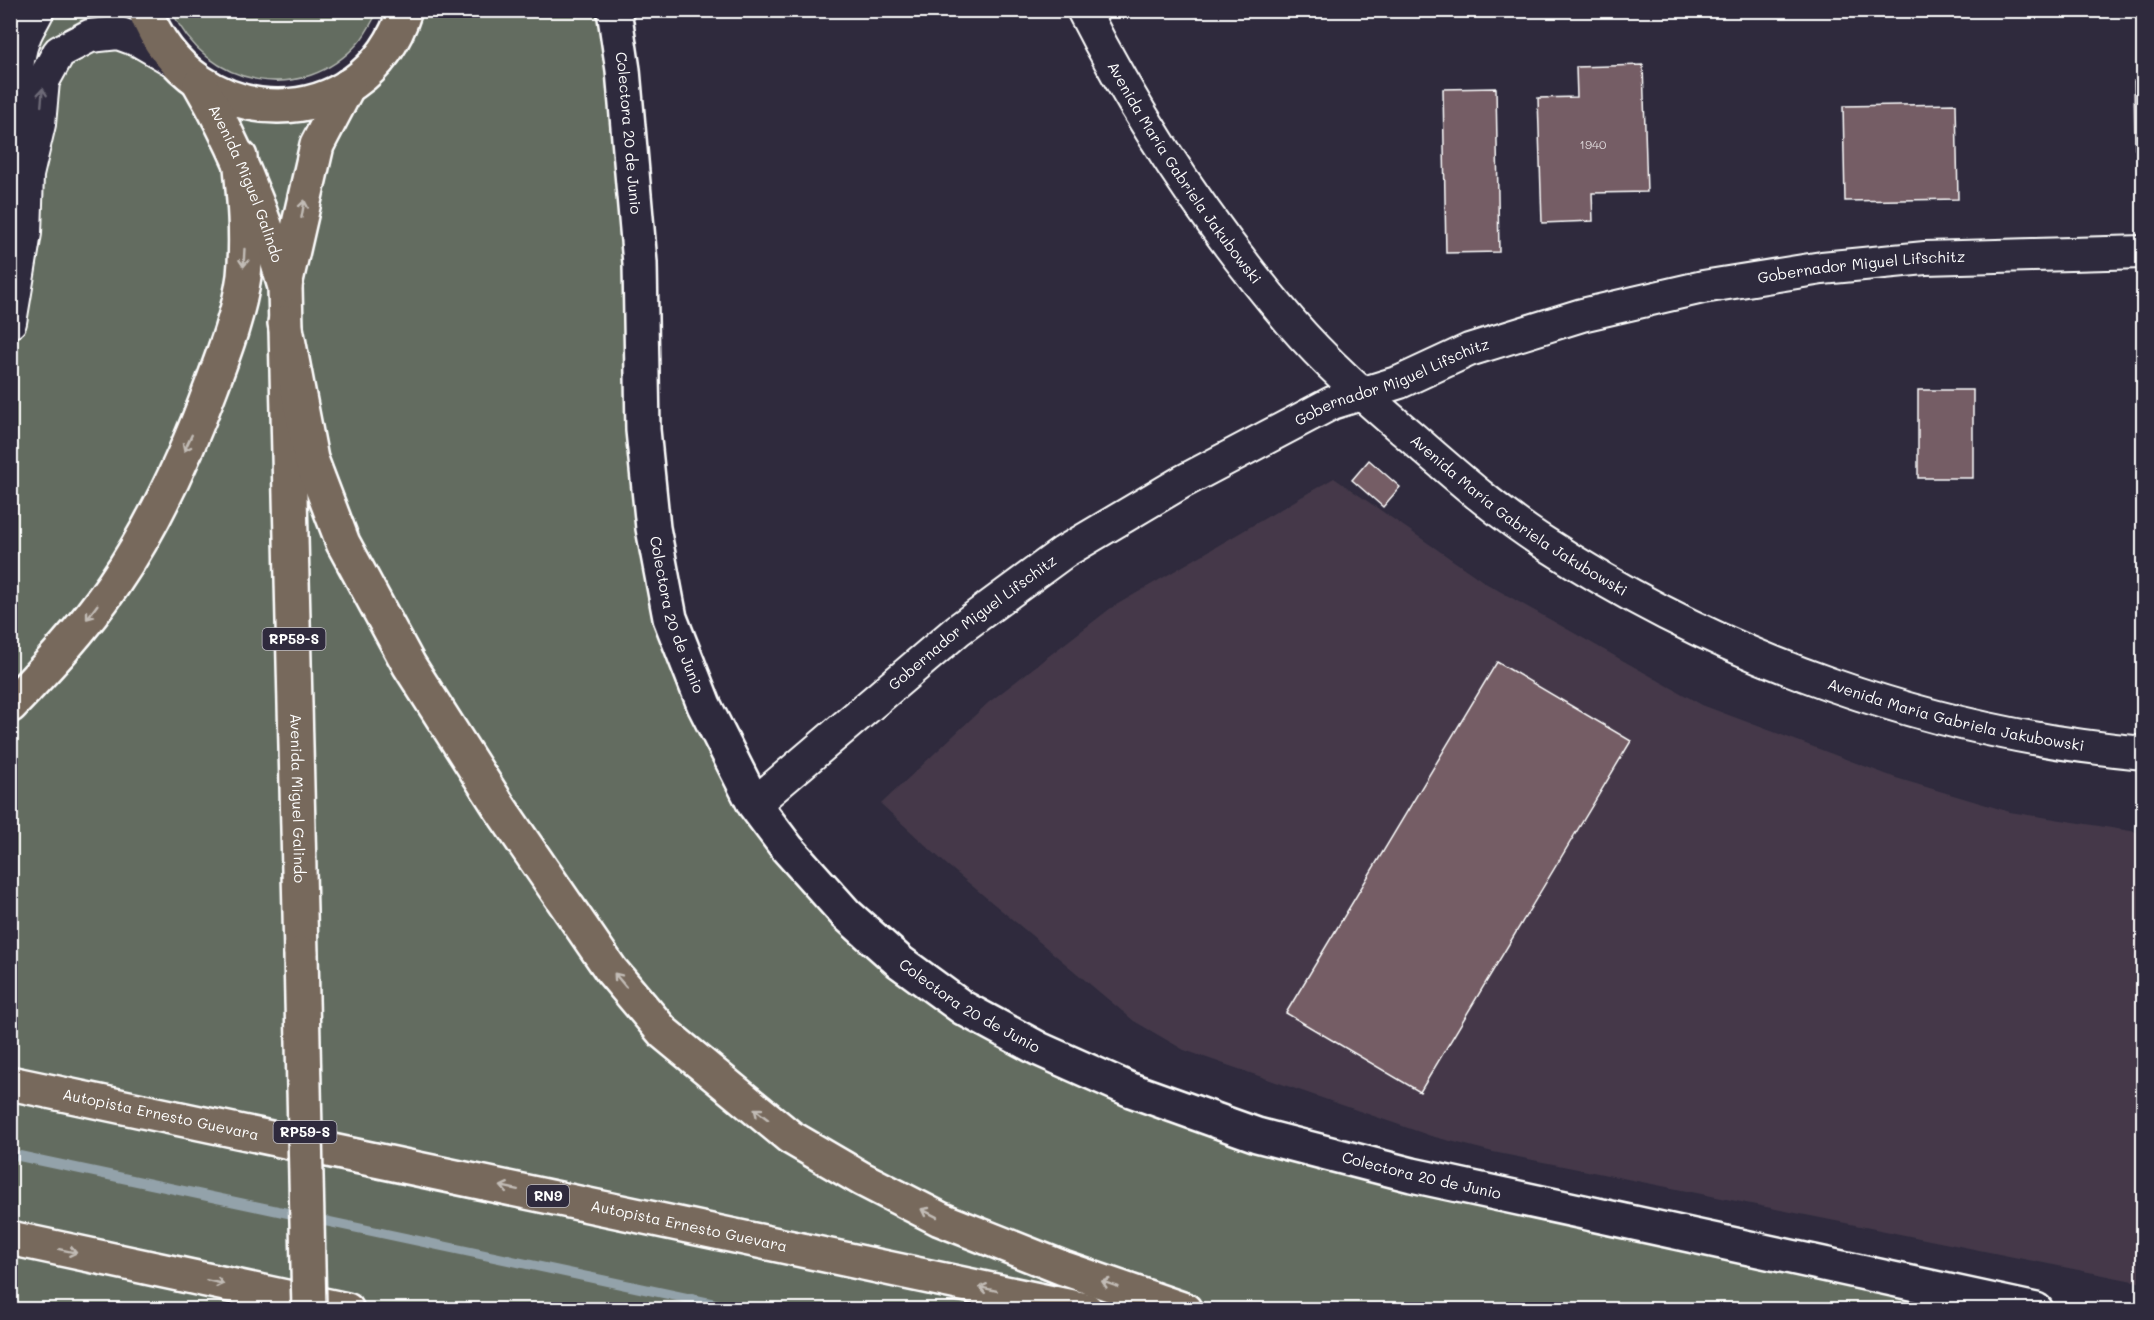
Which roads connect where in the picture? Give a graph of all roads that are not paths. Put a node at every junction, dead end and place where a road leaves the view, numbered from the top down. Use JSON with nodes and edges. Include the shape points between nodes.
{"nodes":[{"id":1,"x":38,"y":10,"type":"edge"},
{"id":2,"x":144,"y":10,"type":"edge"},
{"id":3,"x":405,"y":10,"type":"edge"},
{"id":4,"x":614,"y":10,"type":"edge"},
{"id":5,"x":1083,"y":10,"type":"edge"},
{"id":6,"x":171,"y":59,"type":"junction"},
{"id":7,"x":200,"y":84,"type":"junction"},
{"id":8,"x":348,"y":87,"type":"junction"},
{"id":9,"x":240,"y":157,"type":"junction"},
{"id":10,"x":27,"y":175,"type":"junction"},
{"id":11,"x":2144,"y":252,"type":"edge"},
{"id":12,"x":285,"y":287,"type":"junction"},
{"id":13,"x":10,"y":322,"type":"edge"},
{"id":14,"x":285,"y":323,"type":"junction"},
{"id":15,"x":1363,"y":395,"type":"junction"},
{"id":16,"x":10,"y":706,"type":"edge"},
{"id":17,"x":2144,"y":753,"type":"edge"},
{"id":18,"x":754,"y":804,"type":"junction"},
{"id":19,"x":10,"y":1083,"type":"edge"},
{"id":20,"x":10,"y":1238,"type":"edge"},
{"id":21,"x":309,"y":1310,"type":"edge"},
{"id":22,"x":347,"y":1310,"type":"edge"},
{"id":23,"x":1086,"y":1310,"type":"edge"},
{"id":24,"x":1185,"y":1310,"type":"edge"},
{"id":25,"x":2036,"y":1310,"type":"edge"}],
"edges":[{"from":1,"to":10,"type":"street","via":[[24,36],[18,70],[17,120]]},
{"from":2,"to":6,"type":"main road","via":[[152,32]]},
{"from":3,"to":8,"type":"main road","via":[[399,29],[377,61]]},
{"from":4,"to":18,"type":"main road","name":"Colectora 20 de Junio","via":[[640,263],[643,430],[653,528],[670,618],[704,705]]},
{"from":5,"to":15,"type":"street","name":"Avenida María Gabriela Jakubowski","via":[[1162,153],[1213,225],[1292,324]]},
{"from":6,"to":7,"type":"main road"},
{"from":10,"to":6,"type":"street","one_way":true,"via":[[39,124],[43,81],[59,52],[90,36],[118,33]]},
{"from":7,"to":8,"type":"main road","via":[[235,101],[273,107],[312,102]]},
{"from":7,"to":9,"type":"main road","name":"Avenida Miguel Galindo","number":"RP59-S"},
{"from":12,"to":8,"type":"main road","name":"Avenida Miguel Galindo","number":"RP59-S","one_way":true,"via":[[317,145]]},
{"from":9,"to":12,"type":"main road","name":"Avenida Miguel Galindo","number":"RP59-S","via":[[267,223]]},
{"from":9,"to":16,"type":"main road","one_way":true,"via":[[246,224],[244,276],[230,338],[199,420],[160,504],[114,583],[69,643]]},
{"from":10,"to":13,"type":"street","via":[[25,233]]},
{"from":11,"to":15,"type":"street","name":"Gobernador Miguel Lifschitz","via":[[1925,258],[1822,268],[1702,287],[1582,315],[1469,350]]},
{"from":12,"to":14,"type":"main road","name":"Avenida Miguel Galindo","number":"RP59-S"},
{"from":14,"to":21,"type":"main road","name":"Avenida Miguel Galindo","number":"RP59-S","bridge":true},
{"from":24,"to":14,"type":"main road","one_way":true,"via":[[940,1219],[862,1179],[790,1137],[664,1033],[611,970],[500,808],[409,665],[349,553],[310,459]]},
{"from":15,"to":17,"type":"street","name":"Avenida María Gabriela Jakubowski","via":[[1479,496],[1544,543],[1634,597],[1735,646],[1838,688],[1968,725],[2105,750]]},
{"from":15,"to":18,"type":"street","name":"Gobernador Miguel Lifschitz","via":[[1332,403],[1270,434],[1064,552],[958,630]]},
{"from":18,"to":25,"type":"main road","name":"Colectora 20 de Junio","via":[[846,914],[900,962],[963,1008],[1039,1049],[1131,1090],[1257,1135],[1412,1175]]},
{"from":23,"to":19,"type":"main road","name":"Autopista Ernesto Guevara","number":"RN9","one_way":true},
{"from":20,"to":22,"type":"main road","one_way":true}]}
